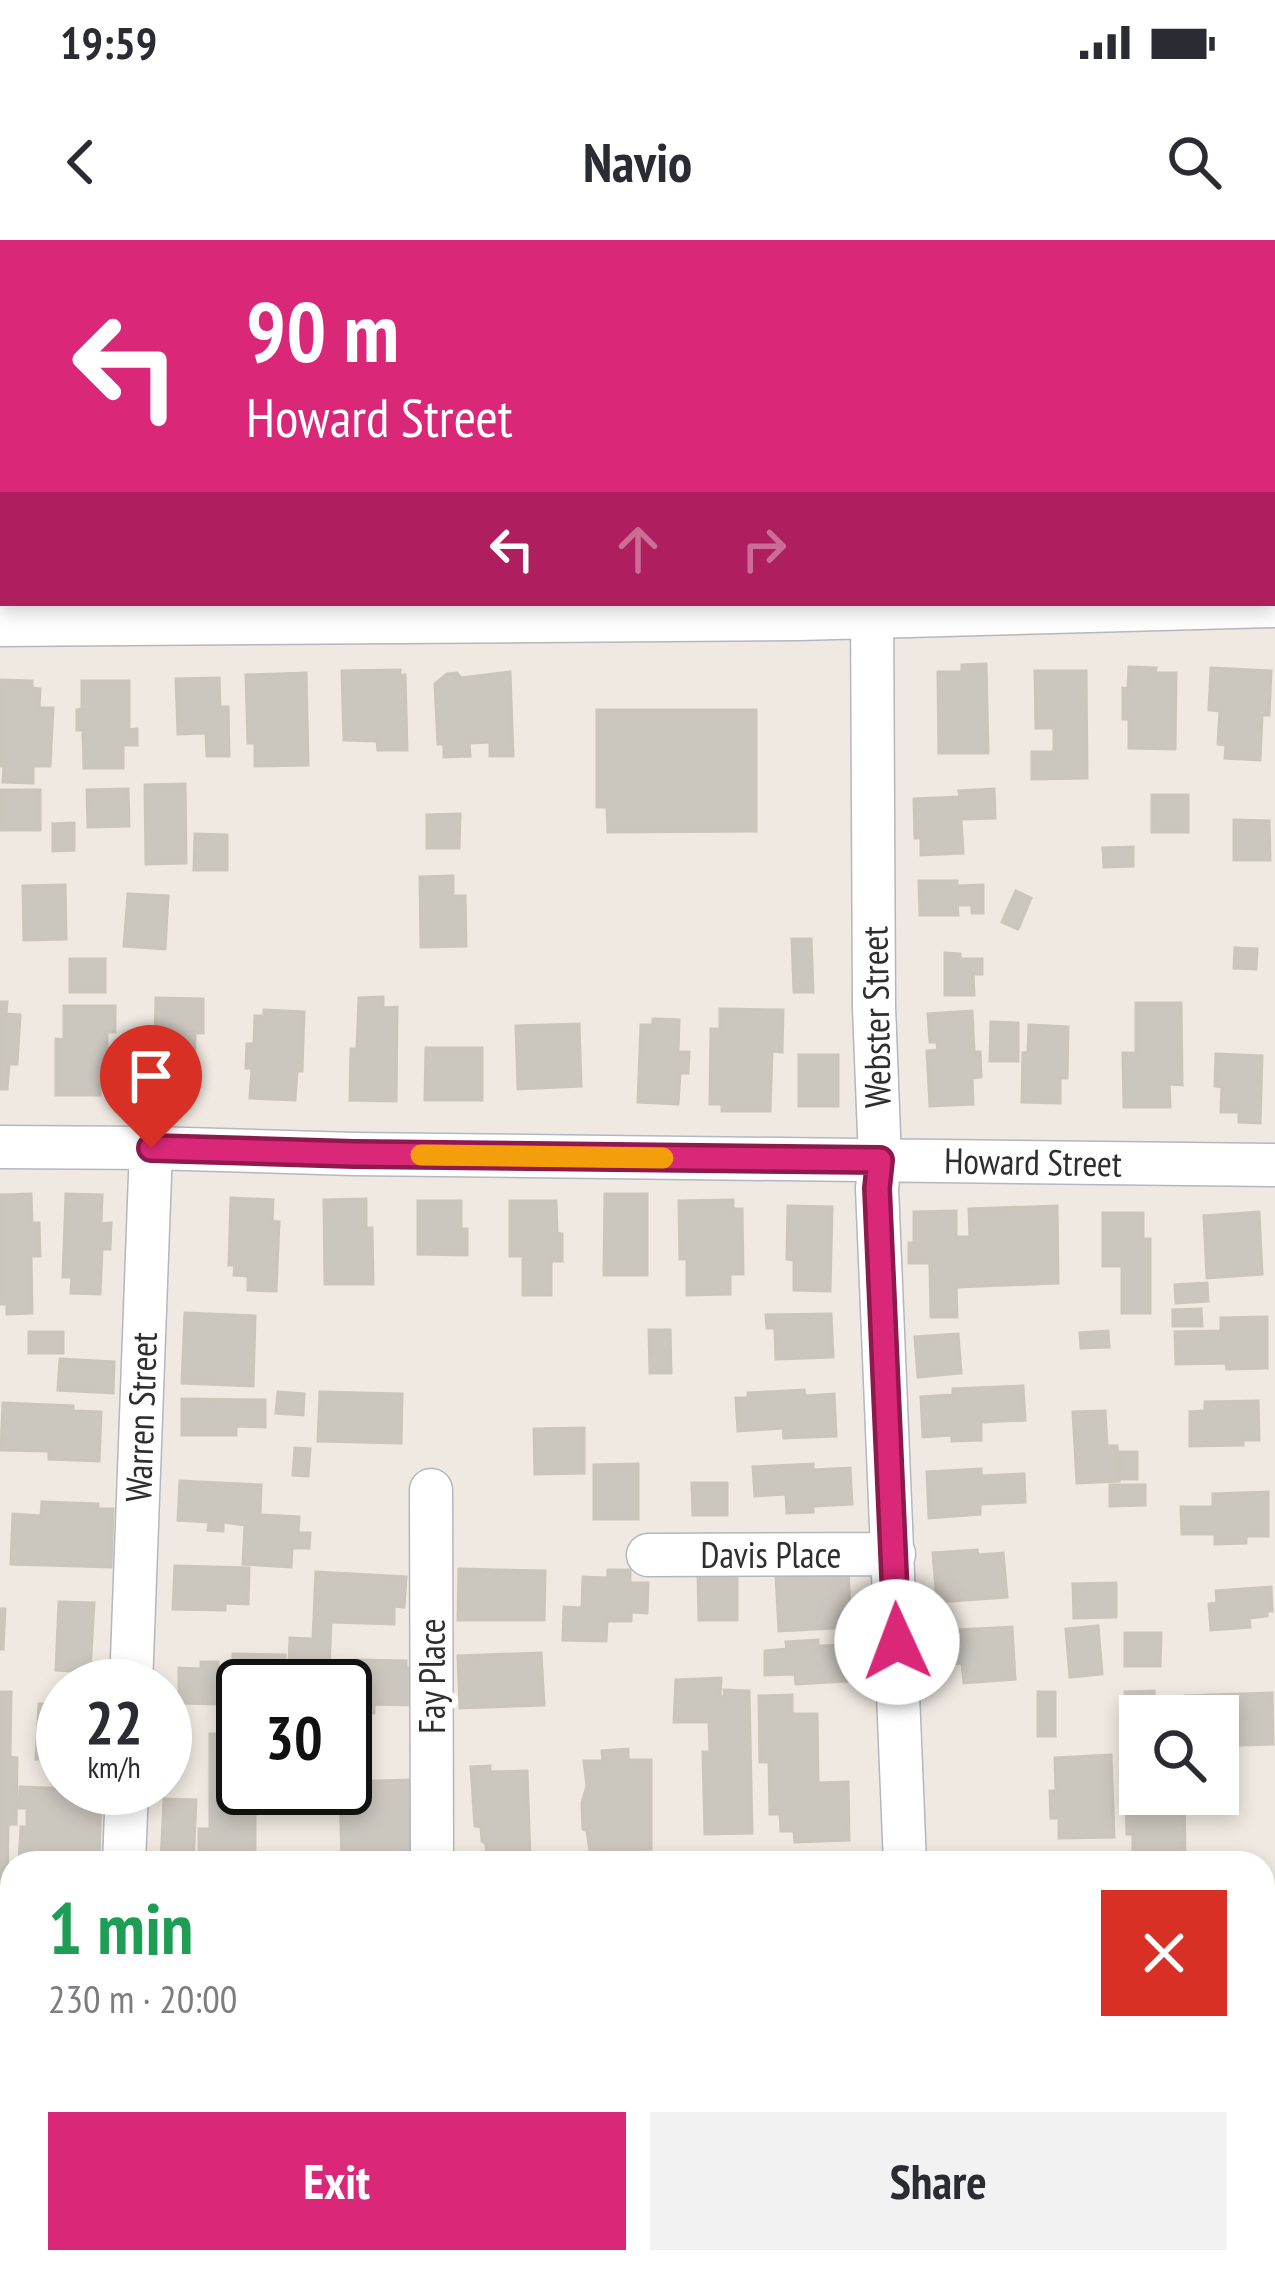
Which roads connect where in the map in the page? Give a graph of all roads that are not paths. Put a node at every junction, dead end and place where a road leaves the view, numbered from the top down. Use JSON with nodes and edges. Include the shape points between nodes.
{"nodes":[{"id":1,"x":1275,"y":606,"type":"edge"},
{"id":2,"x":872,"y":610,"type":"edge"},
{"id":3,"x":0,"y":625,"type":"edge"},
{"id":4,"x":0,"y":1147,"type":"edge"},
{"id":5,"x":151,"y":1148,"type":"junction"},
{"id":6,"x":880,"y":1160,"type":"junction"},
{"id":7,"x":1275,"y":1165,"type":"edge"},
{"id":8,"x":431,"y":1490,"type":"dead end"},
{"id":9,"x":894,"y":1554,"type":"junction"},
{"id":10,"x":648,"y":1555,"type":"dead end"},
{"id":11,"x":132,"y":1659,"type":"edge"},
{"id":12,"x":126,"y":1815,"type":"edge"},
{"id":13,"x":124,"y":1851,"type":"edge"},
{"id":14,"x":432,"y":1851,"type":"edge"},
{"id":15,"x":905,"y":1851,"type":"edge"}],
"edges":[{"from":1,"to":2,"type":"street"},
{"from":2,"to":3,"type":"street"},
{"from":2,"to":6,"type":"street","name":"Webster Street"},
{"from":4,"to":5,"type":"street","name":"Howard Street"},
{"from":5,"to":6,"type":"street","name":"Howard Street"},
{"from":5,"to":11,"type":"street","name":"Warren Street"},
{"from":6,"to":7,"type":"street","name":"Howard Street"},
{"from":6,"to":9,"type":"street","name":"Webster Street"},
{"from":8,"to":14,"type":"street","name":"Fay Place"},
{"from":9,"to":10,"type":"street","name":"Davis Place"},
{"from":9,"to":15,"type":"street","name":"Webster Street"},
{"from":12,"to":13,"type":"street"}]}
